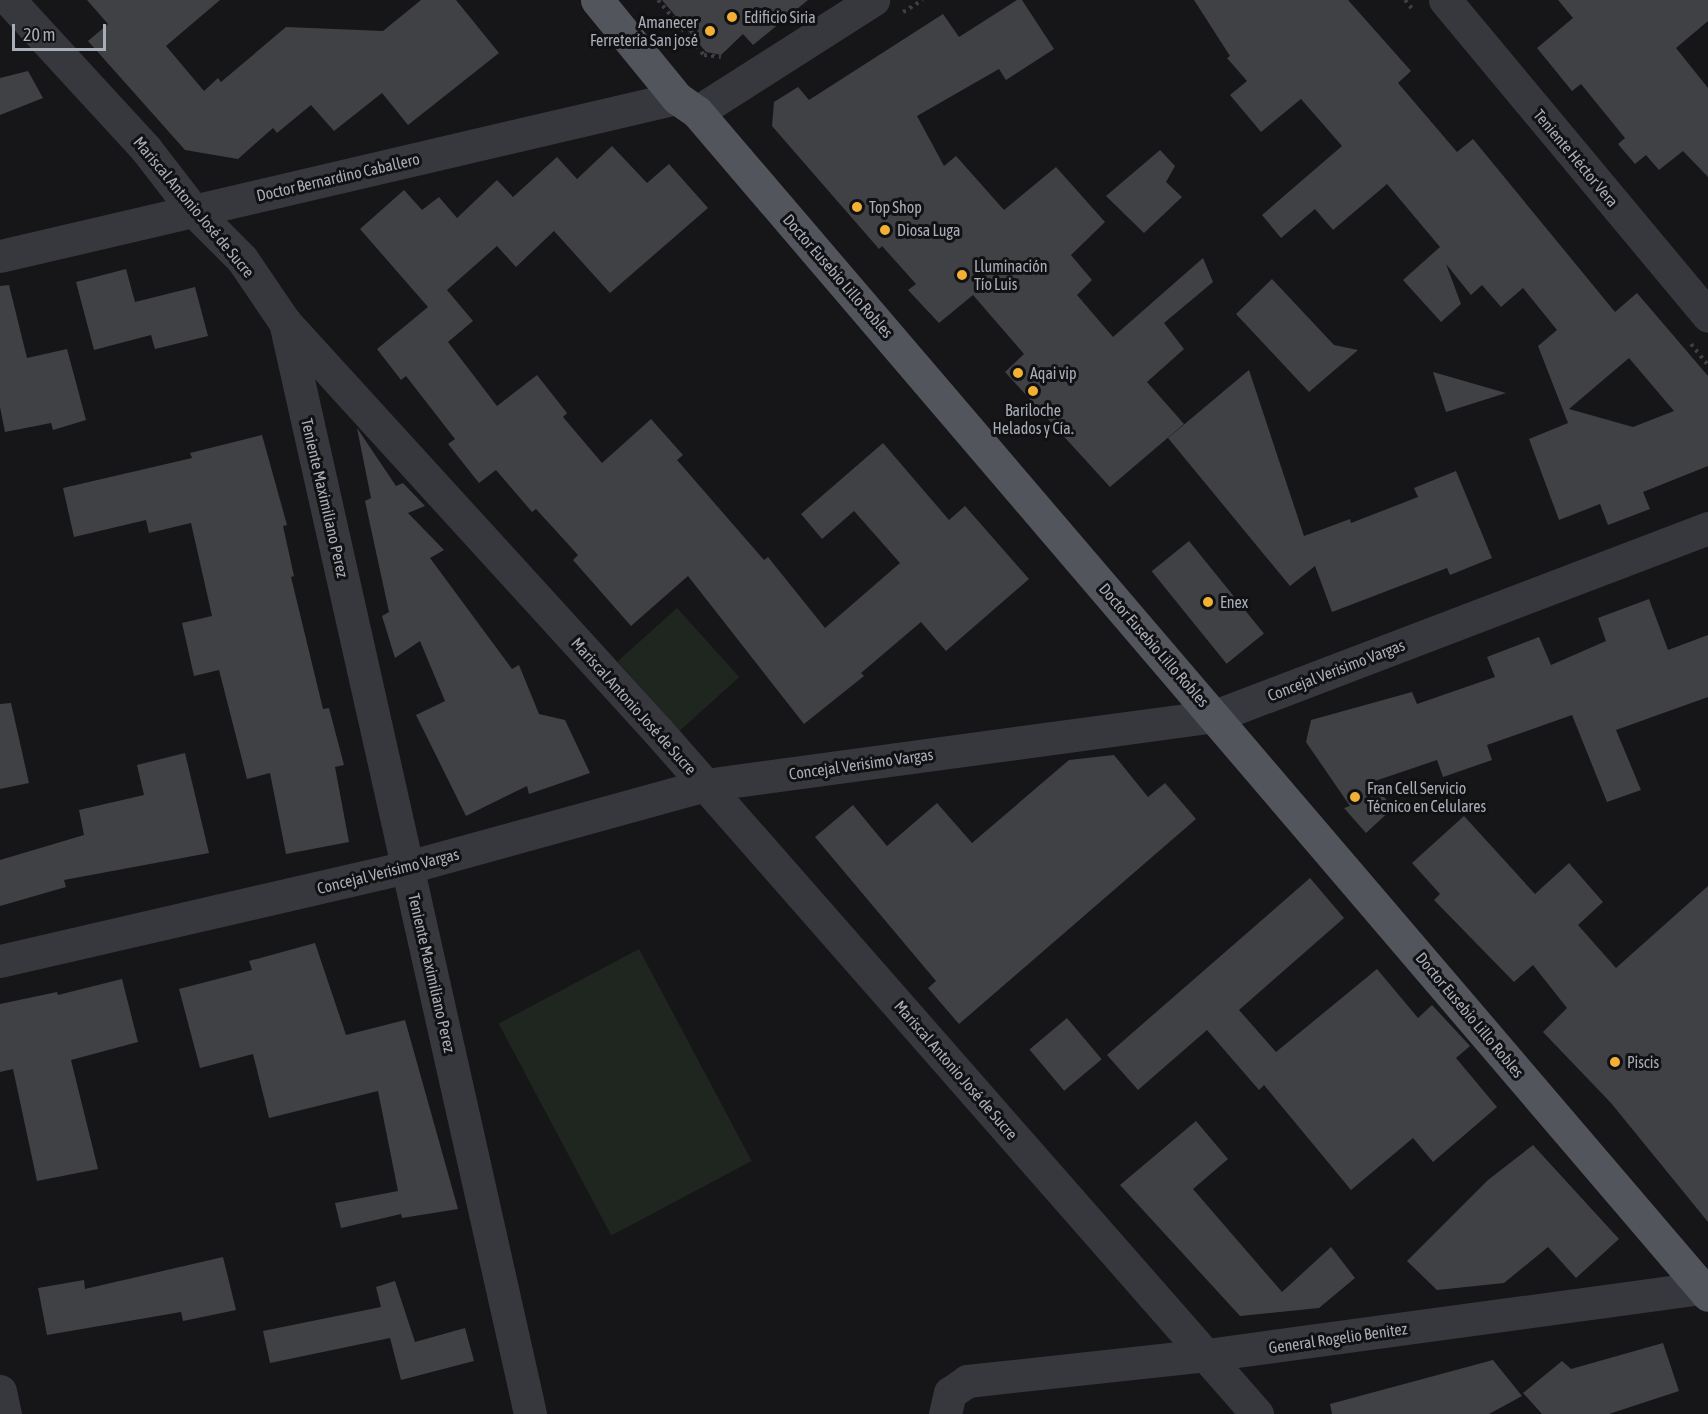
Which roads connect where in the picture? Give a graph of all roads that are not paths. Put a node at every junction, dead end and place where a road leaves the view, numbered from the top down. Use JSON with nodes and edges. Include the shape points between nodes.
{"nodes":[{"id":1,"x":9,"y":0,"type":"edge"},
{"id":2,"x":597,"y":0,"type":"edge"},
{"id":3,"x":873,"y":0,"type":"edge"},
{"id":4,"x":1444,"y":0,"type":"edge"},
{"id":5,"x":687,"y":105,"type":"junction"},
{"id":6,"x":193,"y":210,"type":"junction"},
{"id":7,"x":0,"y":256,"type":"edge"},
{"id":8,"x":1708,"y":316,"type":"edge"},
{"id":9,"x":284,"y":321,"type":"junction"},
{"id":10,"x":1708,"y":528,"type":"edge"},
{"id":11,"x":1215,"y":716,"type":"junction"},
{"id":12,"x":705,"y":785,"type":"junction"},
{"id":13,"x":408,"y":867,"type":"junction"},
{"id":14,"x":0,"y":961,"type":"edge"},
{"id":15,"x":1706,"y":1291,"type":"edge"},
{"id":16,"x":1207,"y":1355,"type":"junction"},
{"id":17,"x":0,"y":1391,"type":"edge"},
{"id":18,"x":5,"y":1414,"type":"edge"},
{"id":19,"x":530,"y":1414,"type":"edge"},
{"id":20,"x":945,"y":1414,"type":"edge"},
{"id":21,"x":1257,"y":1414,"type":"edge"}],
"edges":[{"from":1,"to":6,"type":"street","name":"Mariscal Antonio José de Sucre","via":[[146,149]]},
{"from":2,"to":5,"type":"main road","name":"Doctor Eusebio Lillo Robles"},
{"from":3,"to":5,"type":"street","name":"Doctor Bernardino Caballero"},
{"from":4,"to":8,"type":"street","name":"Teniente Héctor Vera"},
{"from":5,"to":6,"type":"street","name":"Doctor Bernardino Caballero"},
{"from":5,"to":11,"type":"main road","name":"Doctor Eusebio Lillo Robles"},
{"from":6,"to":7,"type":"street","name":"Doctor Bernardino Caballero"},
{"from":6,"to":9,"type":"street","name":"Mariscal Antonio José de Sucre","via":[[242,259]]},
{"from":9,"to":12,"type":"street","name":"Mariscal Antonio José de Sucre"},
{"from":9,"to":13,"type":"street","name":"Teniente Maximiliano Perez"},
{"from":10,"to":11,"type":"street","name":"Concejal Verisimo Vargas"},
{"from":11,"to":12,"type":"street","name":"Concejal Verisimo Vargas"},
{"from":11,"to":15,"type":"main road","name":"Doctor Eusebio Lillo Robles"},
{"from":12,"to":13,"type":"street","name":"Concejal Verisimo Vargas"},
{"from":12,"to":16,"type":"street","name":"Mariscal Antonio José de Sucre"},
{"from":13,"to":14,"type":"street","name":"Concejal Verisimo Vargas"},
{"from":13,"to":19,"type":"street","name":"Teniente Maximiliano Perez"},
{"from":15,"to":16,"type":"street","name":"General Rogelio Benitez"},
{"from":16,"to":20,"type":"street","name":"General Rogelio Benitez","via":[[967,1381],[950,1394]]},
{"from":16,"to":21,"type":"street","name":"Mariscal Antonio José de Sucre"},
{"from":17,"to":18,"type":"street"}]}
